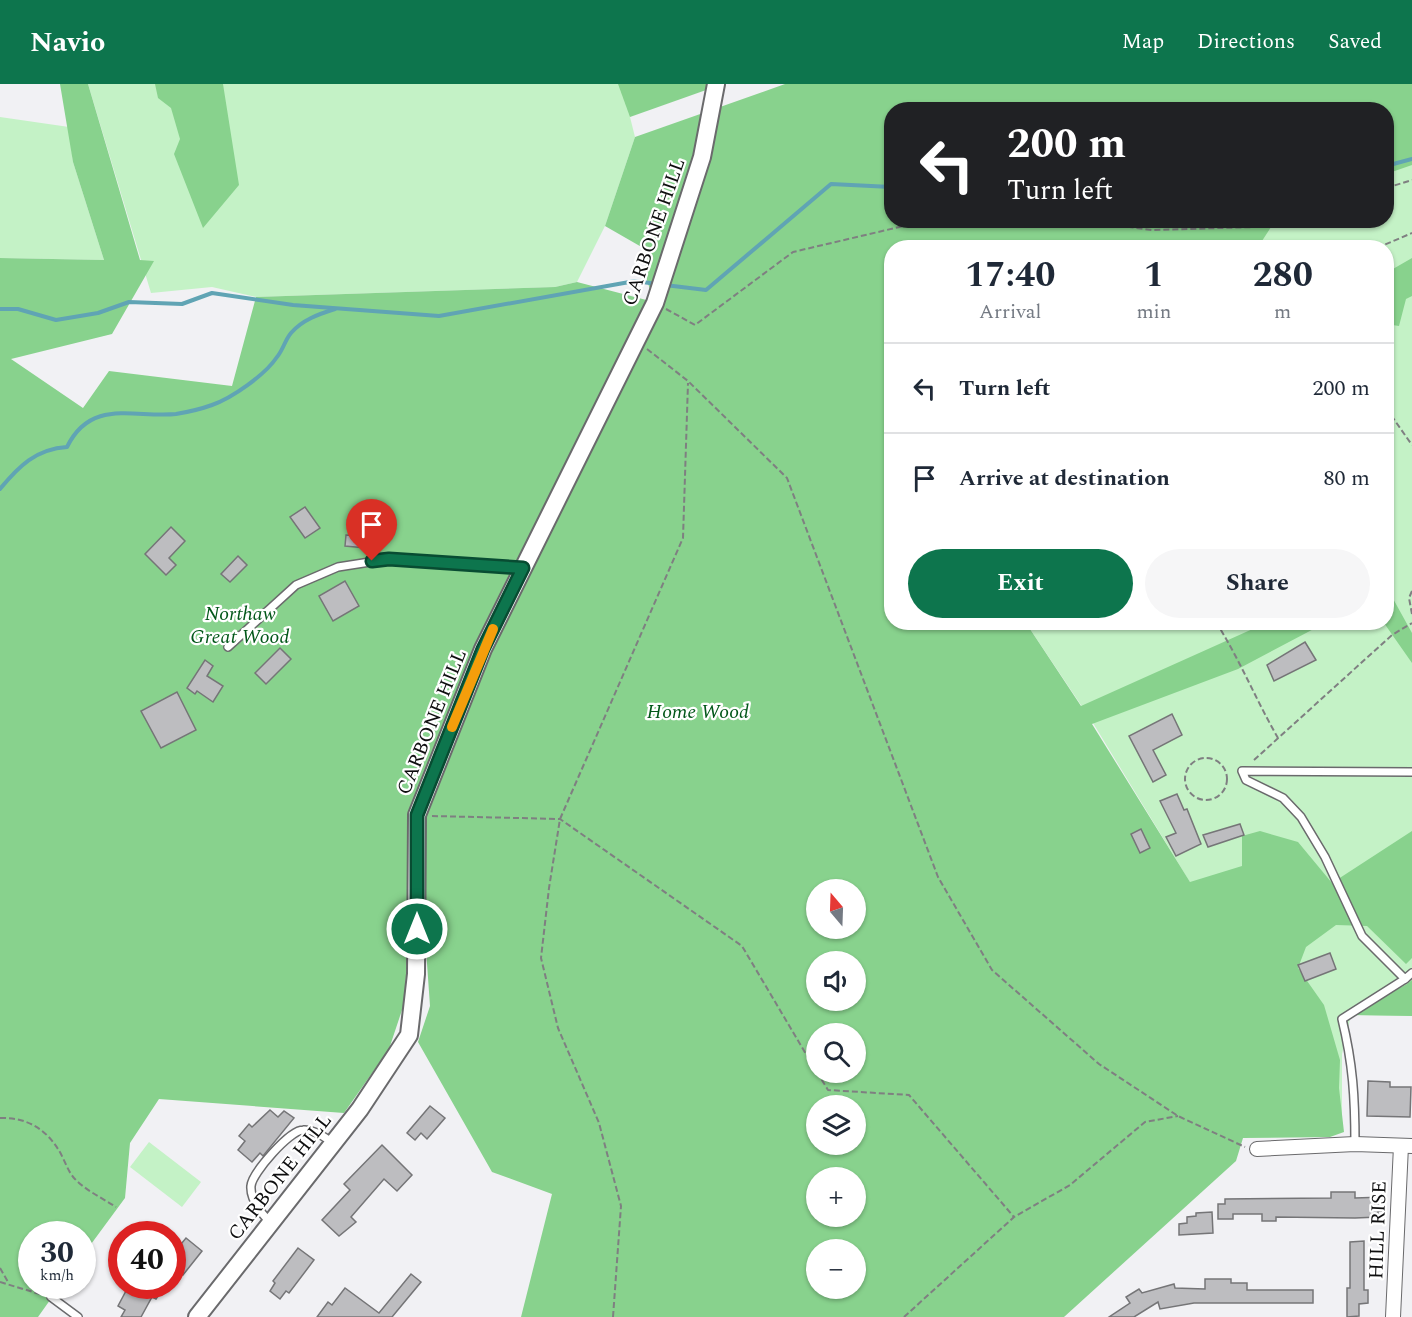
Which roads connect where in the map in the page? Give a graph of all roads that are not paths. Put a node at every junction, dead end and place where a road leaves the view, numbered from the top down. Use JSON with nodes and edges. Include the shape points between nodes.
{"nodes":[{"id":1,"x":716,"y":84,"type":"edge"},
{"id":2,"x":523,"y":568,"type":"junction"},
{"id":3,"x":228,"y":647,"type":"dead end"},
{"id":4,"x":1412,"y":772,"type":"edge"},
{"id":5,"x":1412,"y":973,"type":"edge"},
{"id":6,"x":1405,"y":979,"type":"junction"},
{"id":7,"x":333,"y":1143,"type":"junction"},
{"id":8,"x":1355,"y":1144,"type":"junction"},
{"id":9,"x":1406,"y":1146,"type":"edge"},
{"id":10,"x":1257,"y":1149,"type":"road end"},
{"id":11,"x":270,"y":1222,"type":"junction"},
{"id":12,"x":52,"y":1299,"type":"edge"},
{"id":13,"x":78,"y":1317,"type":"edge"},
{"id":14,"x":197,"y":1317,"type":"edge"},
{"id":15,"x":1393,"y":1317,"type":"edge"}],
"edges":[{"from":1,"to":2,"type":"street","name":"CARBONE HILL","via":[[702,157],[656,297]]},
{"from":2,"to":3,"type":"lane","via":[[389,559],[338,567],[296,585]]},
{"from":2,"to":7,"type":"street","name":"CARBONE HILL","via":[[483,649],[417,815],[416,974],[409,1035],[390,1068]]},
{"from":4,"to":6,"type":"lane","via":[[1242,771],[1246,780],[1283,798],[1301,817],[1325,857],[1362,936]]},
{"from":5,"to":6,"type":"lane"},
{"from":6,"to":8,"type":"lane","via":[[1342,1018],[1352,1062]]},
{"from":7,"to":11,"type":"street","name":"CARBONE HILL"},
{"from":7,"to":11,"type":"lane","via":[[311,1131],[291,1133],[254,1177],[254,1198],[261,1214]]},
{"from":8,"to":9,"type":"street"},
{"from":8,"to":10,"type":"street"},
{"from":9,"to":15,"type":"street","name":"HILL RISE"},
{"from":11,"to":14,"type":"street","name":"CARBONE HILL"},
{"from":12,"to":13,"type":"lane"}]}
